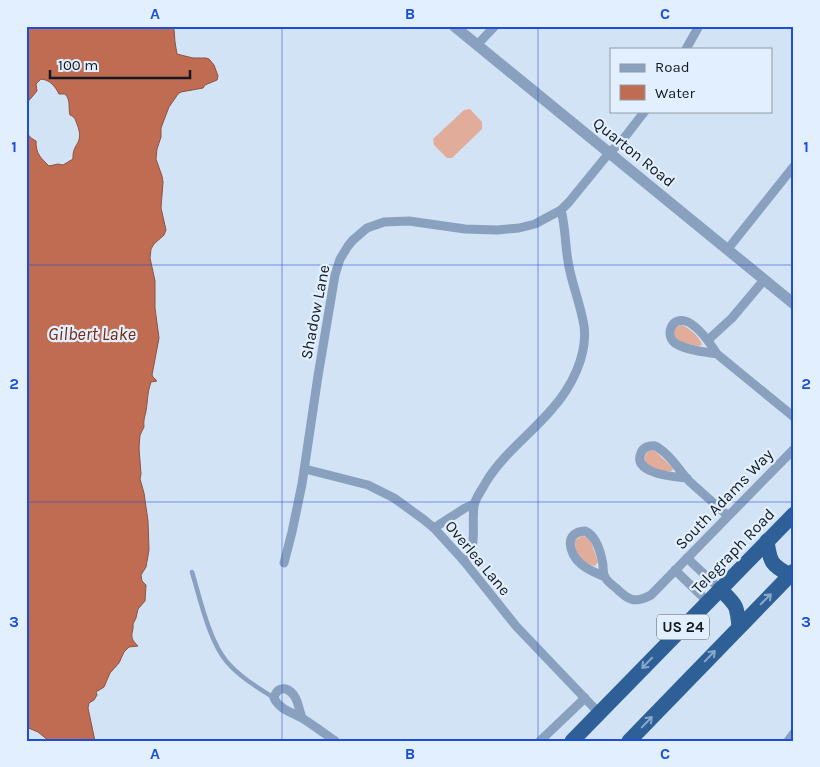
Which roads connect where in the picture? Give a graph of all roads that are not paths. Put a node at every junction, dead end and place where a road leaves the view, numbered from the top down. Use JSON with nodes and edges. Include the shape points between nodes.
{"nodes":[{"id":1,"x":454,"y":26,"type":"edge"},
{"id":2,"x":494,"y":26,"type":"edge"},
{"id":3,"x":698,"y":26,"type":"edge"},
{"id":4,"x":477,"y":45,"type":"junction"},
{"id":5,"x":687,"y":48,"type":"edge"},
{"id":6,"x":644,"y":112,"type":"edge"},
{"id":7,"x":609,"y":152,"type":"junction"},
{"id":8,"x":794,"y":166,"type":"edge"},
{"id":9,"x":561,"y":210,"type":"junction"},
{"id":10,"x":727,"y":250,"type":"junction"},
{"id":11,"x":764,"y":280,"type":"junction"},
{"id":12,"x":792,"y":299,"type":"edge"},
{"id":13,"x":708,"y":340,"type":"junction"},
{"id":14,"x":717,"y":354,"type":"junction"},
{"id":15,"x":794,"y":417,"type":"edge"},
{"id":16,"x":794,"y":449,"type":"edge"},
{"id":17,"x":305,"y":469,"type":"junction"},
{"id":18,"x":687,"y":478,"type":"junction"},
{"id":19,"x":474,"y":504,"type":"junction"},
{"id":20,"x":794,"y":514,"type":"edge"},
{"id":21,"x":728,"y":516,"type":"junction"},
{"id":22,"x":434,"y":528,"type":"junction"},
{"id":23,"x":767,"y":541,"type":"junction"},
{"id":24,"x":687,"y":558,"type":"junction"},
{"id":25,"x":464,"y":561,"type":"junction"},
{"id":26,"x":284,"y":564,"type":"dead end"},
{"id":27,"x":675,"y":570,"type":"junction"},
{"id":28,"x":192,"y":572,"type":"dead end"},
{"id":29,"x":792,"y":573,"type":"edge"},
{"id":30,"x":604,"y":576,"type":"junction"},
{"id":31,"x":720,"y":589,"type":"junction"},
{"id":32,"x":708,"y":602,"type":"junction"},
{"id":33,"x":738,"y":627,"type":"junction"},
{"id":34,"x":274,"y":698,"type":"junction"},
{"id":35,"x":585,"y":698,"type":"junction"},
{"id":36,"x":599,"y":713,"type":"junction"},
{"id":37,"x":302,"y":718,"type":"junction"},
{"id":38,"x":794,"y":733,"type":"edge"},
{"id":39,"x":335,"y":741,"type":"edge"},
{"id":40,"x":540,"y":741,"type":"edge"},
{"id":41,"x":572,"y":741,"type":"edge"},
{"id":42,"x":629,"y":741,"type":"edge"},
{"id":43,"x":788,"y":741,"type":"edge"}],
"edges":[{"from":1,"to":4,"type":"street","name":"Quarton Road"},
{"from":2,"to":4,"type":"street"},
{"from":3,"to":5,"type":"street"},
{"from":4,"to":7,"type":"street","name":"Quarton Road"},
{"from":6,"to":7,"type":"street","name":"Shadow Lane"},
{"from":7,"to":9,"type":"street","name":"Shadow Lane"},
{"from":7,"to":10,"type":"street","name":"Quarton Road"},
{"from":8,"to":10,"type":"street"},
{"from":9,"to":17,"type":"street","name":"Shadow Lane","via":[[535,224],[497,230],[409,221],[384,222],[367,228],[353,240],[343,253],[335,275]]},
{"from":9,"to":19,"type":"street","via":[[568,262],[584,326],[583,353],[561,398],[496,468]]},
{"from":10,"to":11,"type":"street","name":"Quarton Road"},
{"from":11,"to":12,"type":"street","name":"Quarton Road"},
{"from":11,"to":13,"type":"street","via":[[732,318]]},
{"from":13,"to":14,"type":"street"},
{"from":13,"to":14,"type":"street","via":[[686,321],[675,322],[669,331],[675,343]]},
{"from":14,"to":15,"type":"street"},
{"from":16,"to":21,"type":"street","name":"South Adams Way"},
{"from":17,"to":22,"type":"street","name":"Overlea Lane","via":[[368,485],[403,504]]},
{"from":17,"to":26,"type":"street","name":"Shadow Lane"},
{"from":18,"to":18,"type":"street","via":[[658,447],[653,445],[642,450],[640,461],[647,470]]},
{"from":18,"to":21,"type":"street"},
{"from":19,"to":22,"type":"street"},
{"from":19,"to":25,"type":"street","via":[[472,548]]},
{"from":20,"to":23,"type":"highway","name":"Telegraph Road","number":"US 24"},
{"from":21,"to":24,"type":"street","name":"South Adams Way"},
{"from":22,"to":25,"type":"street","name":"Overlea Lane"},
{"from":23,"to":29,"type":"highway","via":[[772,563]]},
{"from":23,"to":31,"type":"highway","name":"Telegraph Road","number":"US 24"},
{"from":24,"to":27,"type":"street","name":"South Adams Way"},
{"from":24,"to":31,"type":"street"},
{"from":25,"to":35,"type":"street","name":"Overlea Lane","via":[[516,626]]},
{"from":27,"to":30,"type":"street","name":"South Adams Way","via":[[651,594],[635,600],[624,596]]},
{"from":27,"to":32,"type":"street"},
{"from":28,"to":34,"type":"lane","via":[[211,632],[226,661]]},
{"from":33,"to":29,"type":"highway","number":"US 24","one_way":true},
{"from":30,"to":30,"type":"street","via":[[576,558],[570,542],[576,533],[585,531],[595,539]]},
{"from":31,"to":32,"type":"highway","name":"Telegraph Road","number":"US 24"},
{"from":31,"to":33,"type":"highway","via":[[736,606]]},
{"from":32,"to":36,"type":"highway","name":"Telegraph Road","number":"US 24","one_way":true},
{"from":42,"to":33,"type":"highway","number":"US 24","one_way":true},
{"from":34,"to":37,"type":"street","via":[[282,708]]},
{"from":34,"to":37,"type":"street","via":[[279,690],[290,690]]},
{"from":35,"to":36,"type":"street","name":"Overlea Lane"},
{"from":35,"to":40,"type":"street"},
{"from":36,"to":41,"type":"highway","name":"Telegraph Road","number":"US 24"},
{"from":37,"to":39,"type":"street"},
{"from":38,"to":43,"type":"street"}]}
